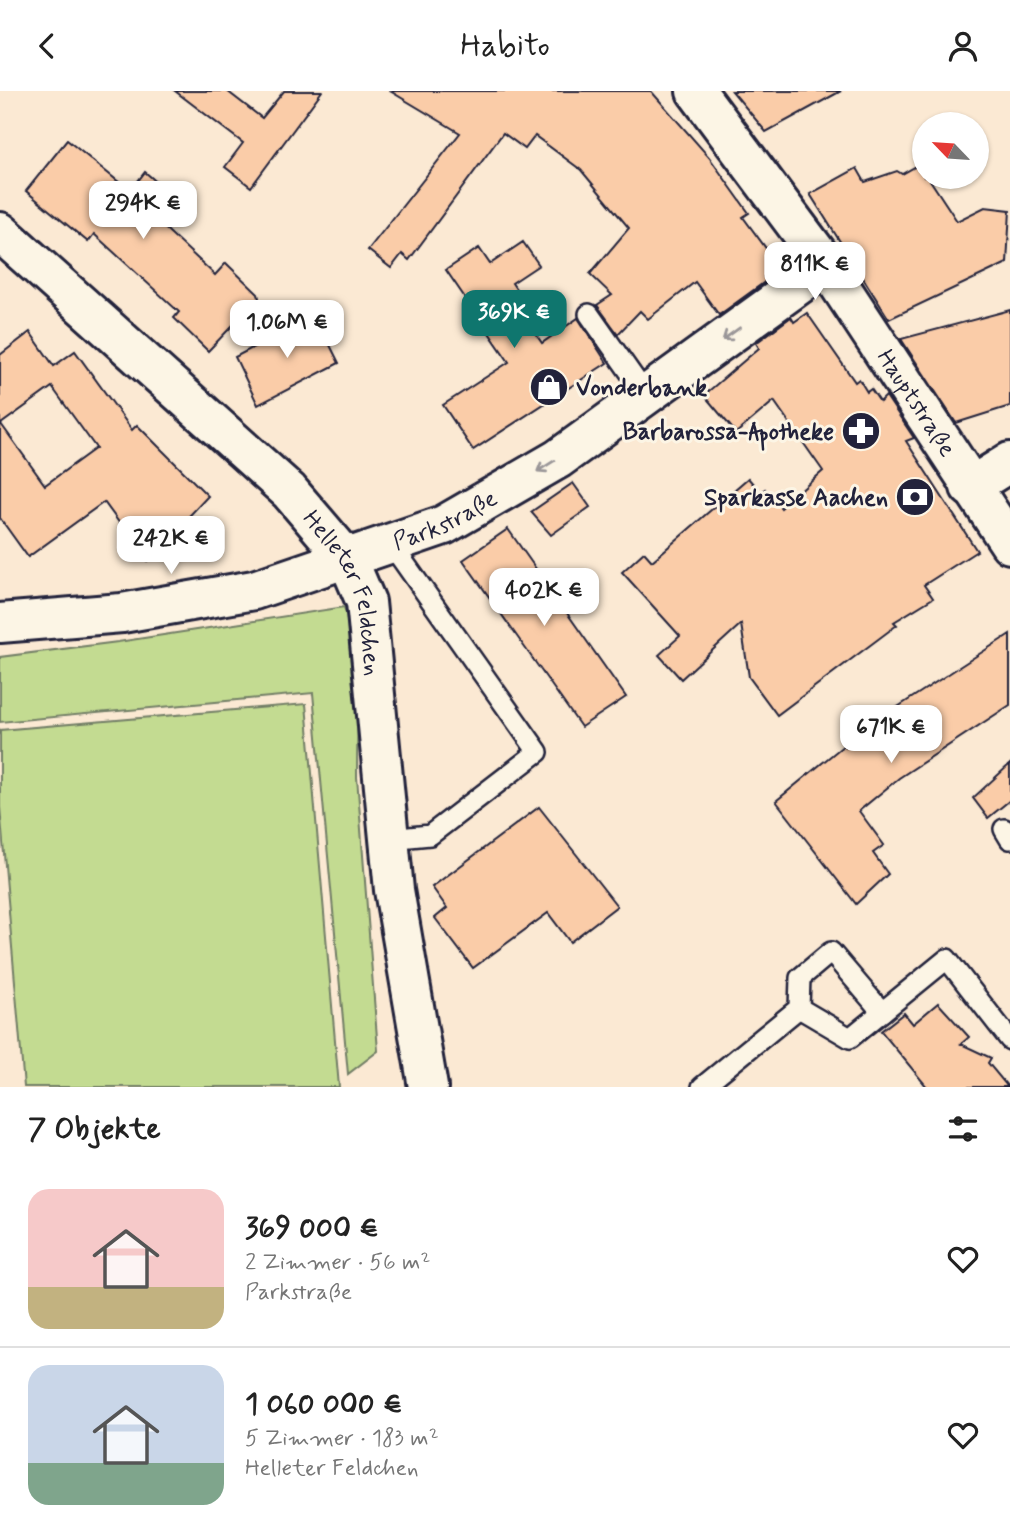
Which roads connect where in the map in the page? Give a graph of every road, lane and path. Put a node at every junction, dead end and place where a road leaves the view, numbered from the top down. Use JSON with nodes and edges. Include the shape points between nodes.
{"nodes":[{"id":1,"x":696,"y":91,"type":"edge"},
{"id":2,"x":0,"y":232,"type":"edge"},
{"id":3,"x":826,"y":265,"type":"junction"},
{"id":4,"x":589,"y":314,"type":"dead end"},
{"id":5,"x":646,"y":395,"type":"junction"},
{"id":6,"x":1010,"y":462,"type":"edge"},
{"id":7,"x":970,"y":487,"type":"junction"},
{"id":8,"x":391,"y":544,"type":"junction"},
{"id":9,"x":1010,"y":544,"type":"edge"},
{"id":10,"x":348,"y":559,"type":"junction"},
{"id":11,"x":0,"y":623,"type":"edge"},
{"id":12,"x":389,"y":839,"type":"junction"},
{"id":13,"x":799,"y":1008,"type":"junction"},
{"id":14,"x":881,"y":1012,"type":"junction"},
{"id":15,"x":1010,"y":1040,"type":"edge"},
{"id":16,"x":428,"y":1087,"type":"edge"},
{"id":17,"x":702,"y":1087,"type":"edge"}],
"edges":[{"from":1,"to":3,"type":"street","name":"Hauptstraße"},
{"from":2,"to":10,"type":"street","name":"Helleter Feldchen","via":[[289,491]]},
{"from":3,"to":5,"type":"street","name":"Parkstraße","one_way":true},
{"from":3,"to":7,"type":"street","name":"Hauptstraße"},
{"from":4,"to":5,"type":"lane"},
{"from":5,"to":8,"type":"street","name":"Parkstraße","one_way":true,"via":[[498,496],[444,525]]},
{"from":6,"to":7,"type":"street"},
{"from":7,"to":9,"type":"street","name":"Hauptstraße"},
{"from":8,"to":10,"type":"street","name":"Parkstraße"},
{"from":8,"to":12,"type":"lane","via":[[538,752],[430,835]]},
{"from":10,"to":11,"type":"street","name":"Parkstraße","via":[[254,590],[189,604]]},
{"from":10,"to":12,"type":"street","name":"Helleter Feldchen","via":[[366,602]]},
{"from":12,"to":16,"type":"street","name":"Helleter Feldchen"},
{"from":13,"to":14,"type":"lane","via":[[850,1038]]},
{"from":13,"to":14,"type":"lane","via":[[800,978],[831,952]]},
{"from":13,"to":17,"type":"lane"},
{"from":14,"to":15,"type":"lane","via":[[947,959]]}]}
